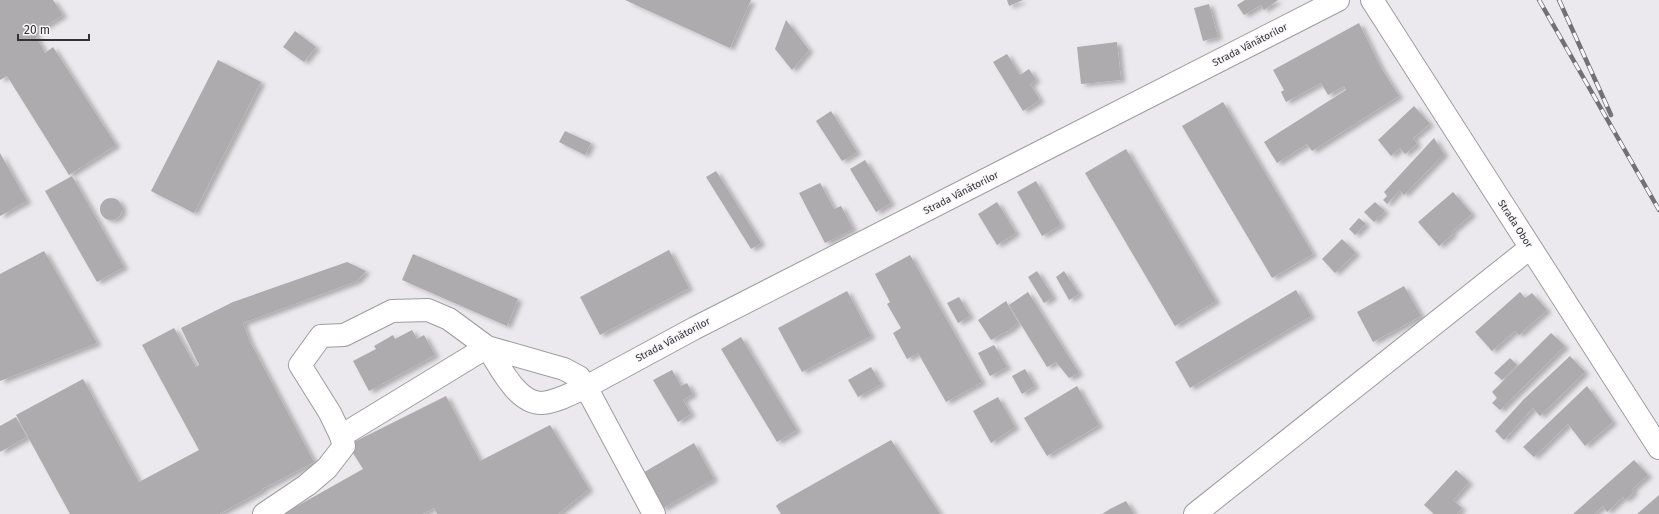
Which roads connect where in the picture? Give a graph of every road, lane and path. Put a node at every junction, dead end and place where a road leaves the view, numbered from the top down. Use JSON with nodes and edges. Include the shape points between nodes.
{"nodes":[{"id":1,"x":1338,"y":0,"type":"edge"},
{"id":2,"x":1372,"y":0,"type":"edge"},
{"id":3,"x":1530,"y":248,"type":"junction"},
{"id":4,"x":487,"y":347,"type":"junction"},
{"id":5,"x":586,"y":387,"type":"junction"},
{"id":6,"x":341,"y":436,"type":"junction"},
{"id":7,"x":1659,"y":448,"type":"edge"},
{"id":8,"x":264,"y":514,"type":"edge"},
{"id":9,"x":654,"y":514,"type":"edge"},
{"id":10,"x":1195,"y":514,"type":"edge"}],
"edges":[{"from":1,"to":5,"type":"street","name":"Strada Vânătorilor","via":[[702,325]]},
{"from":2,"to":3,"type":"street","name":"Strada Obor"},
{"from":3,"to":7,"type":"street","name":"Strada Obor"},
{"from":3,"to":10,"type":"street"},
{"from":4,"to":5,"type":"street","name":"Strada Vânătorilor","via":[[564,369],[578,377]]},
{"from":4,"to":5,"type":"street","name":"Strada Vânătorilor","via":[[514,388],[528,400],[541,403],[555,400]]},
{"from":4,"to":6,"type":"street"},
{"from":4,"to":6,"type":"street","name":"Strada Vânătorilor","via":[[449,319],[428,310],[392,311],[344,335],[321,336],[300,365]]},
{"from":5,"to":9,"type":"street"},
{"from":6,"to":8,"type":"street","via":[[344,446],[327,468]]}]}
